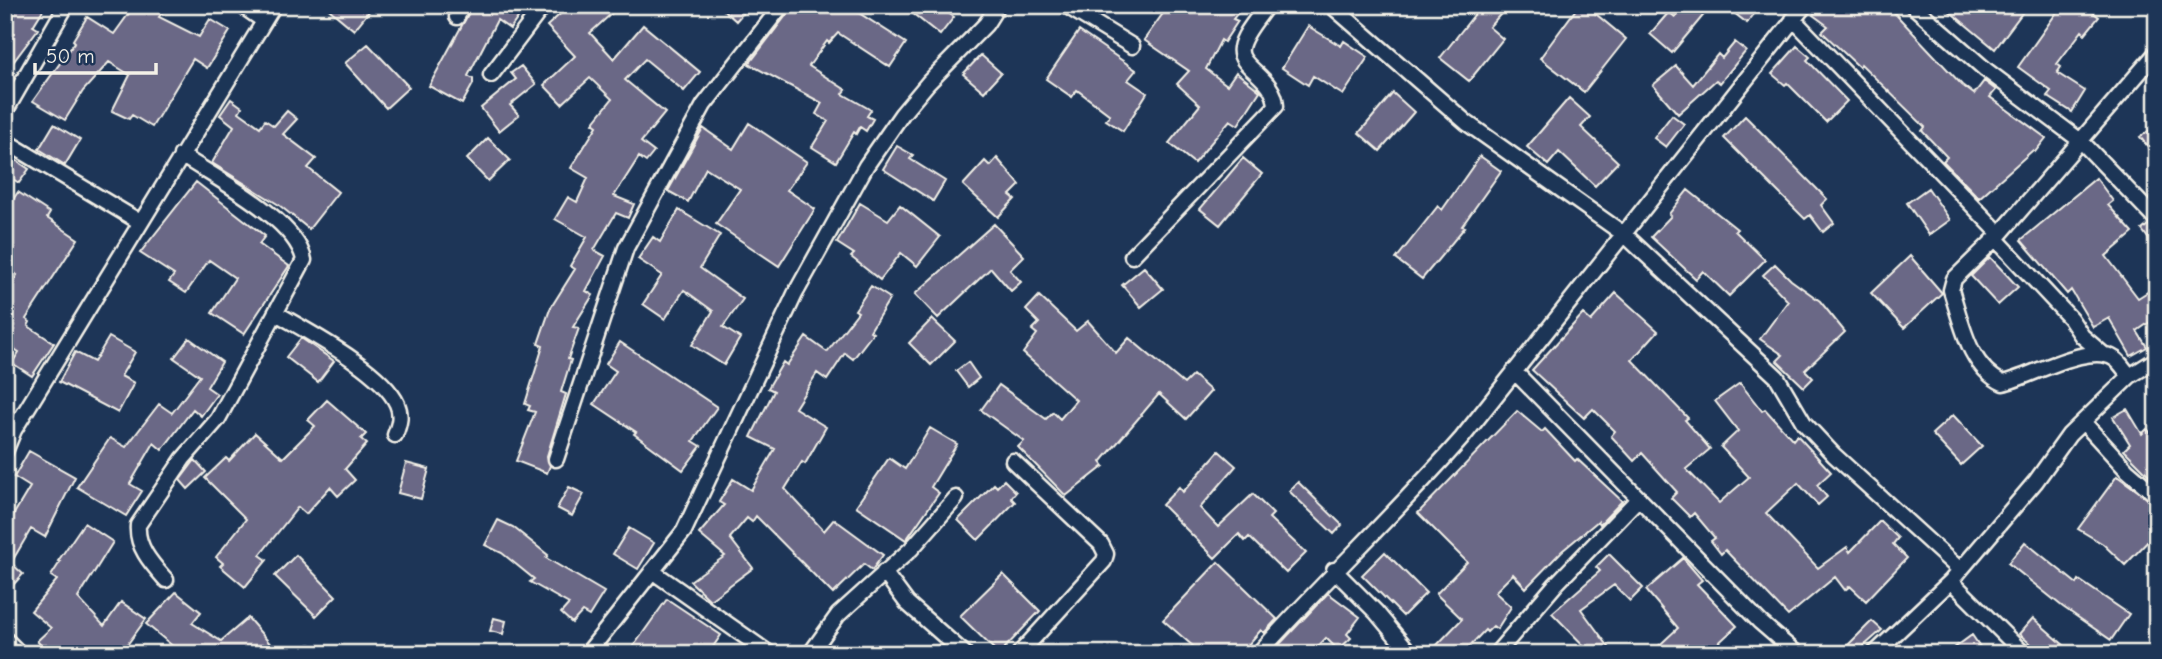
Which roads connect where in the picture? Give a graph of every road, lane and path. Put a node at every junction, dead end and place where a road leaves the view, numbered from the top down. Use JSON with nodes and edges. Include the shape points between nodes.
{"nodes":[{"id":1,"x":241,"y":5,"type":"edge"},
{"id":2,"x":274,"y":5,"type":"edge"},
{"id":3,"x":544,"y":5,"type":"edge"},
{"id":4,"x":782,"y":5,"type":"edge"},
{"id":5,"x":998,"y":5,"type":"edge"},
{"id":6,"x":1065,"y":5,"type":"edge"},
{"id":7,"x":1267,"y":5,"type":"edge"},
{"id":8,"x":1331,"y":5,"type":"edge"},
{"id":9,"x":1805,"y":5,"type":"edge"},
{"id":10,"x":1912,"y":5,"type":"edge"},
{"id":11,"x":63,"y":10,"type":"dead end"},
{"id":12,"x":1793,"y":19,"type":"junction"},
{"id":13,"x":264,"y":21,"type":"junction"},
{"id":14,"x":1132,"y":46,"type":"dead end"},
{"id":15,"x":2157,"y":52,"type":"edge"},
{"id":16,"x":491,"y":75,"type":"dead end"},
{"id":17,"x":5,"y":112,"type":"edge"},
{"id":18,"x":5,"y":141,"type":"edge"},
{"id":19,"x":2082,"y":142,"type":"junction"},
{"id":20,"x":181,"y":155,"type":"junction"},
{"id":21,"x":2157,"y":220,"type":"edge"},
{"id":22,"x":140,"y":222,"type":"junction"},
{"id":23,"x":1625,"y":235,"type":"junction"},
{"id":24,"x":1998,"y":237,"type":"junction"},
{"id":25,"x":1132,"y":256,"type":"dead end"},
{"id":26,"x":276,"y":313,"type":"junction"},
{"id":27,"x":2103,"y":354,"type":"junction"},
{"id":28,"x":2157,"y":359,"type":"edge"},
{"id":29,"x":1514,"y":371,"type":"junction"},
{"id":30,"x":2130,"y":376,"type":"junction"},
{"id":31,"x":2084,"y":423,"type":"junction"},
{"id":32,"x":395,"y":435,"type":"dead end"},
{"id":33,"x":5,"y":452,"type":"edge"},
{"id":34,"x":556,"y":458,"type":"dead end"},
{"id":35,"x":1013,"y":461,"type":"dead end"},
{"id":36,"x":2157,"y":496,"type":"edge"},
{"id":37,"x":956,"y":498,"type":"dead end"},
{"id":38,"x":1639,"y":498,"type":"junction"},
{"id":39,"x":1334,"y":570,"type":"junction"},
{"id":40,"x":652,"y":571,"type":"junction"},
{"id":41,"x":884,"y":572,"type":"junction"},
{"id":42,"x":1955,"y":575,"type":"junction"},
{"id":43,"x":166,"y":580,"type":"dead end"},
{"id":44,"x":5,"y":639,"type":"edge"},
{"id":45,"x":20,"y":654,"type":"edge"},
{"id":46,"x":587,"y":654,"type":"edge"},
{"id":47,"x":770,"y":654,"type":"edge"},
{"id":48,"x":810,"y":654,"type":"edge"},
{"id":49,"x":965,"y":654,"type":"edge"},
{"id":50,"x":1019,"y":654,"type":"edge"},
{"id":51,"x":1258,"y":654,"type":"edge"},
{"id":52,"x":1411,"y":654,"type":"edge"},
{"id":53,"x":1496,"y":654,"type":"edge"},
{"id":54,"x":1797,"y":654,"type":"edge"},
{"id":55,"x":1874,"y":654,"type":"edge"},
{"id":56,"x":2024,"y":654,"type":"edge"}],
"edges":[{"from":1,"to":13,"type":"street"},
{"from":2,"to":13,"type":"street"},
{"from":3,"to":16,"type":"street"},
{"from":4,"to":34,"type":"street","via":[[704,105],[626,248]]},
{"from":5,"to":40,"type":"street","via":[[986,24],[902,114],[866,166],[795,294],[697,507]]},
{"from":6,"to":14,"type":"street"},
{"from":7,"to":25,"type":"street","via":[[1241,46],[1241,55],[1273,89],[1276,106]]},
{"from":8,"to":23,"type":"street","via":[[1467,123]]},
{"from":9,"to":12,"type":"street"},
{"from":10,"to":19,"type":"street","via":[[1986,70]]},
{"from":11,"to":17,"type":"street"},
{"from":12,"to":23,"type":"street"},
{"from":12,"to":24,"type":"street"},
{"from":13,"to":20,"type":"street"},
{"from":15,"to":19,"type":"street"},
{"from":18,"to":22,"type":"street"},
{"from":19,"to":21,"type":"street"},
{"from":19,"to":24,"type":"street"},
{"from":20,"to":22,"type":"street"},
{"from":20,"to":26,"type":"street","via":[[266,213],[302,248],[300,272]]},
{"from":22,"to":33,"type":"street"},
{"from":23,"to":29,"type":"street"},
{"from":23,"to":42,"type":"street","via":[[1777,377],[1804,423]]},
{"from":24,"to":27,"type":"street","via":[[2082,336]]},
{"from":24,"to":27,"type":"street","via":[[1954,279],[1951,290],[1976,360],[1986,375],[2003,383],[2073,358]]},
{"from":26,"to":32,"type":"street","via":[[326,342],[383,385],[398,405]]},
{"from":26,"to":43,"type":"street","via":[[218,419],[183,459],[138,525],[137,535],[146,555]]},
{"from":27,"to":30,"type":"street","via":[[2114,358]]},
{"from":28,"to":30,"type":"street"},
{"from":29,"to":38,"type":"street"},
{"from":29,"to":39,"type":"street","via":[[1415,492]]},
{"from":30,"to":31,"type":"street"},
{"from":31,"to":36,"type":"street"},
{"from":31,"to":42,"type":"street","via":[[2069,435]]},
{"from":35,"to":50,"type":"street","via":[[1101,544],[1106,554]]},
{"from":37,"to":41,"type":"street"},
{"from":38,"to":53,"type":"street"},
{"from":38,"to":54,"type":"street"},
{"from":39,"to":51,"type":"street"},
{"from":39,"to":52,"type":"street"},
{"from":40,"to":46,"type":"street"},
{"from":40,"to":47,"type":"street"},
{"from":41,"to":48,"type":"street","via":[[838,615]]},
{"from":41,"to":49,"type":"street","via":[[907,603]]},
{"from":42,"to":55,"type":"street"},
{"from":42,"to":56,"type":"street"},
{"from":44,"to":45,"type":"street"}]}
